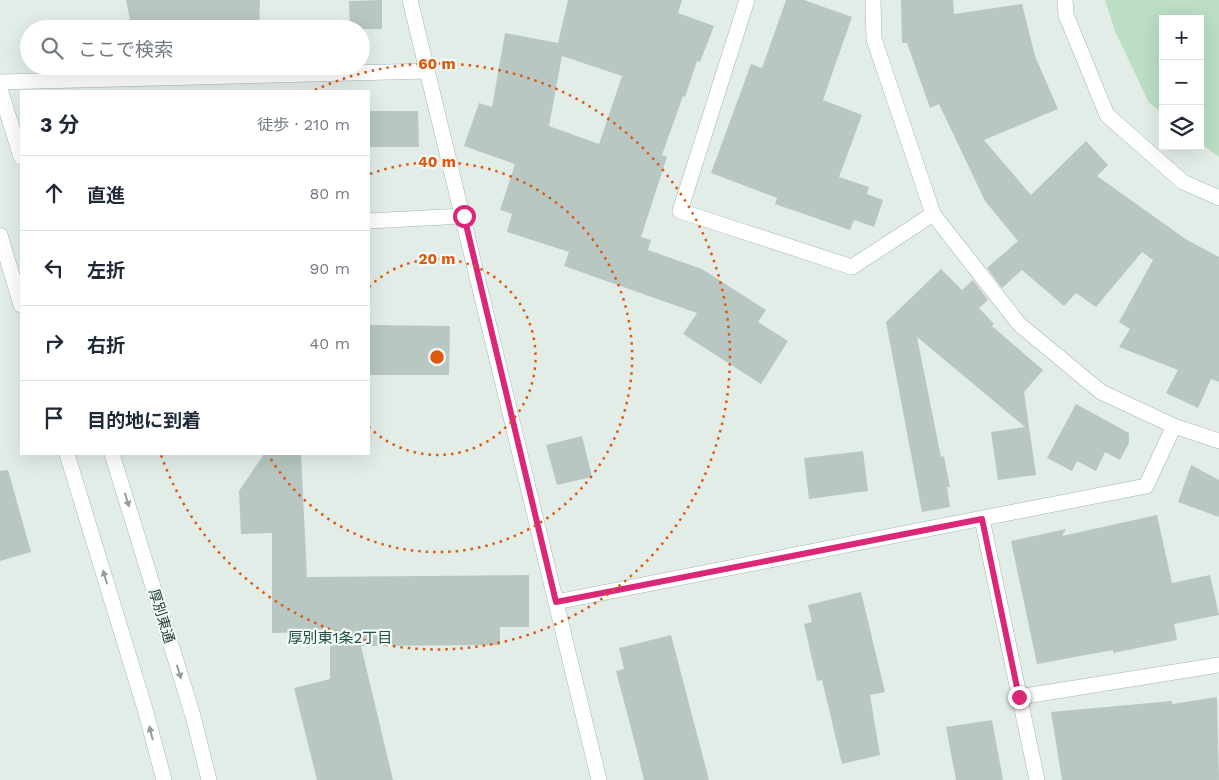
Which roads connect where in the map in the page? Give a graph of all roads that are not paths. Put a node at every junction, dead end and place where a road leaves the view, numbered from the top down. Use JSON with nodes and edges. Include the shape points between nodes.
{"nodes":[{"id":1,"x":410,"y":0,"type":"edge"},
{"id":2,"x":746,"y":0,"type":"edge"},
{"id":3,"x":873,"y":0,"type":"edge"},
{"id":4,"x":1065,"y":0,"type":"edge"},
{"id":5,"x":428,"y":71,"type":"junction"},
{"id":6,"x":370,"y":72,"type":"edge"},
{"id":7,"x":272,"y":75,"type":"edge"},
{"id":8,"x":0,"y":82,"type":"edge"},
{"id":9,"x":0,"y":89,"type":"edge"},
{"id":10,"x":20,"y":155,"type":"edge"},
{"id":11,"x":1219,"y":198,"type":"edge"},
{"id":12,"x":933,"y":214,"type":"junction"},
{"id":13,"x":464,"y":216,"type":"junction"},
{"id":14,"x":370,"y":221,"type":"edge"},
{"id":15,"x":0,"y":235,"type":"edge"},
{"id":16,"x":20,"y":301,"type":"edge"},
{"id":17,"x":1174,"y":426,"type":"junction"},
{"id":18,"x":1219,"y":441,"type":"edge"},
{"id":19,"x":67,"y":455,"type":"edge"},
{"id":20,"x":112,"y":455,"type":"edge"},
{"id":21,"x":982,"y":519,"type":"junction"},
{"id":22,"x":556,"y":602,"type":"junction"},
{"id":23,"x":1219,"y":665,"type":"edge"},
{"id":24,"x":1019,"y":697,"type":"junction"},
{"id":25,"x":164,"y":780,"type":"edge"},
{"id":26,"x":209,"y":780,"type":"edge"},
{"id":27,"x":599,"y":780,"type":"edge"},
{"id":28,"x":1037,"y":780,"type":"edge"}],
"edges":[{"from":1,"to":5,"type":"street"},
{"from":2,"to":12,"type":"street","via":[[680,211],[852,267]]},
{"from":3,"to":12,"type":"street","via":[[874,39]]},
{"from":4,"to":11,"type":"street","via":[[1066,15],[1107,115],[1183,182]]},
{"from":5,"to":6,"type":"street"},
{"from":5,"to":13,"type":"street"},
{"from":7,"to":8,"type":"street"},
{"from":9,"to":10,"type":"street"},
{"from":12,"to":17,"type":"street","via":[[1019,324],[1101,392]]},
{"from":13,"to":14,"type":"street"},
{"from":13,"to":22,"type":"street"},
{"from":15,"to":16,"type":"street"},
{"from":17,"to":18,"type":"street"},
{"from":17,"to":21,"type":"street","via":[[1146,486]]},
{"from":25,"to":19,"type":"street","one_way":true},
{"from":20,"to":26,"type":"street","name":"厚別東通","one_way":true,"via":[[193,716]]},
{"from":21,"to":22,"type":"street"},
{"from":21,"to":24,"type":"street"},
{"from":22,"to":27,"type":"street"},
{"from":23,"to":24,"type":"street"},
{"from":24,"to":28,"type":"street"}]}
